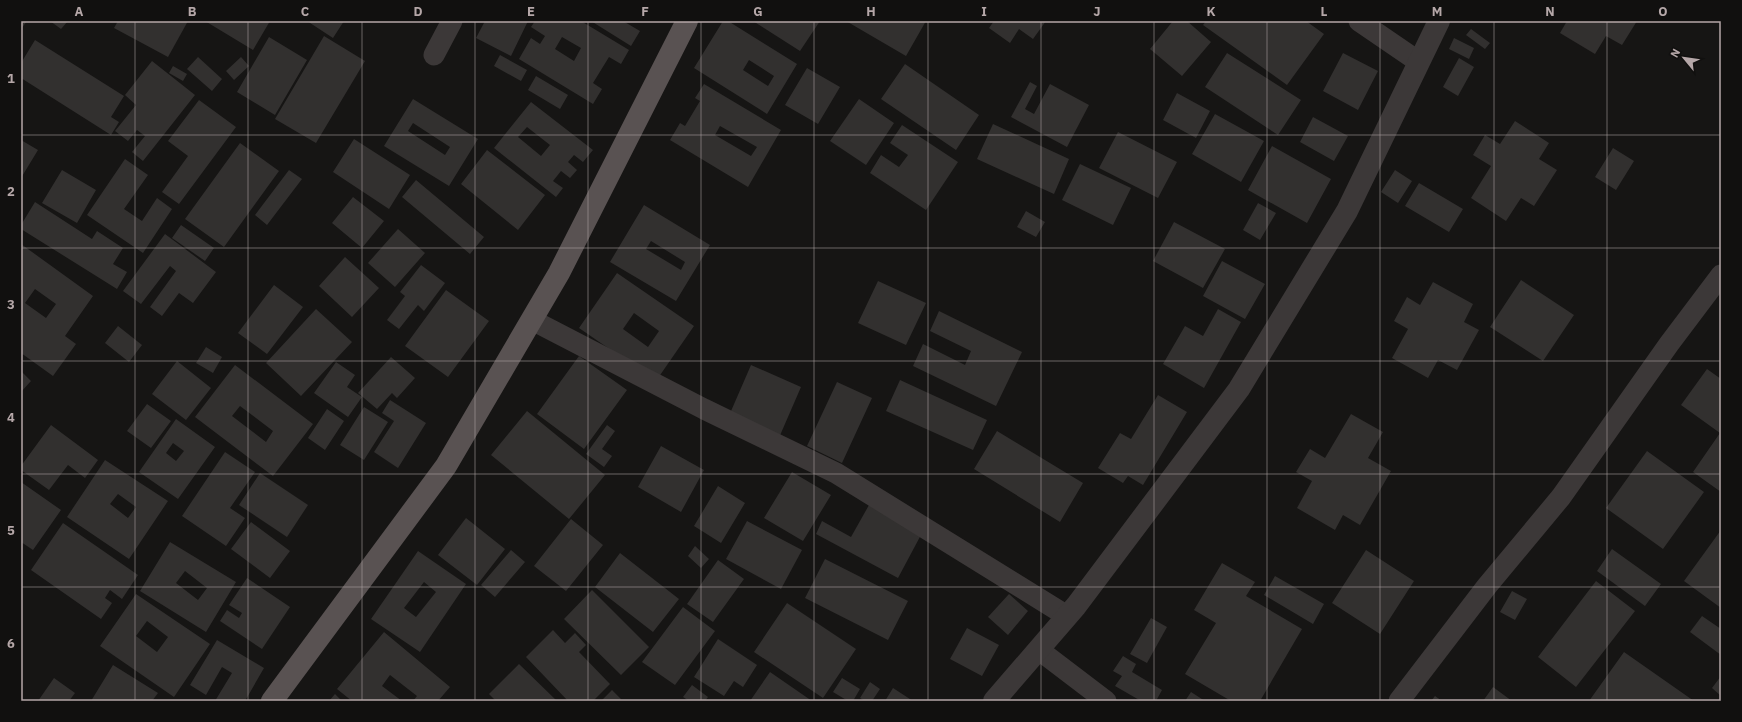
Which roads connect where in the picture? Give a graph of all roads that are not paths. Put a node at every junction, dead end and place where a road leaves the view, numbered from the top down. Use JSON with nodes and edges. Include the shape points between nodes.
{"nodes":[{"id":1,"x":452,"y":21,"type":"edge"},
{"id":2,"x":687,"y":21,"type":"edge"},
{"id":3,"x":1359,"y":21,"type":"edge"},
{"id":4,"x":1439,"y":21,"type":"edge"},
{"id":5,"x":434,"y":55,"type":"dead end"},
{"id":6,"x":1420,"y":62,"type":"junction"},
{"id":7,"x":1721,"y":274,"type":"edge"},
{"id":8,"x":532,"y":320,"type":"junction"},
{"id":9,"x":1067,"y":616,"type":"junction"},
{"id":10,"x":1039,"y":650,"type":"junction"},
{"id":11,"x":272,"y":701,"type":"edge"},
{"id":12,"x":994,"y":701,"type":"edge"},
{"id":13,"x":1106,"y":701,"type":"edge"},
{"id":14,"x":1399,"y":701,"type":"edge"}],
"edges":[{"from":1,"to":5,"type":"street"},
{"from":2,"to":8,"type":"main road","via":[[559,274]]},
{"from":3,"to":6,"type":"street"},
{"from":4,"to":6,"type":"street"},
{"from":6,"to":9,"type":"street","via":[[1347,211],[1239,389],[1126,542]]},
{"from":7,"to":14,"type":"street","via":[[1561,497],[1487,586]]},
{"from":8,"to":9,"type":"street","via":[[704,409],[836,473]]},
{"from":8,"to":11,"type":"main road","via":[[446,466]]},
{"from":9,"to":10,"type":"street"},
{"from":10,"to":12,"type":"street"},
{"from":10,"to":13,"type":"street"}]}
